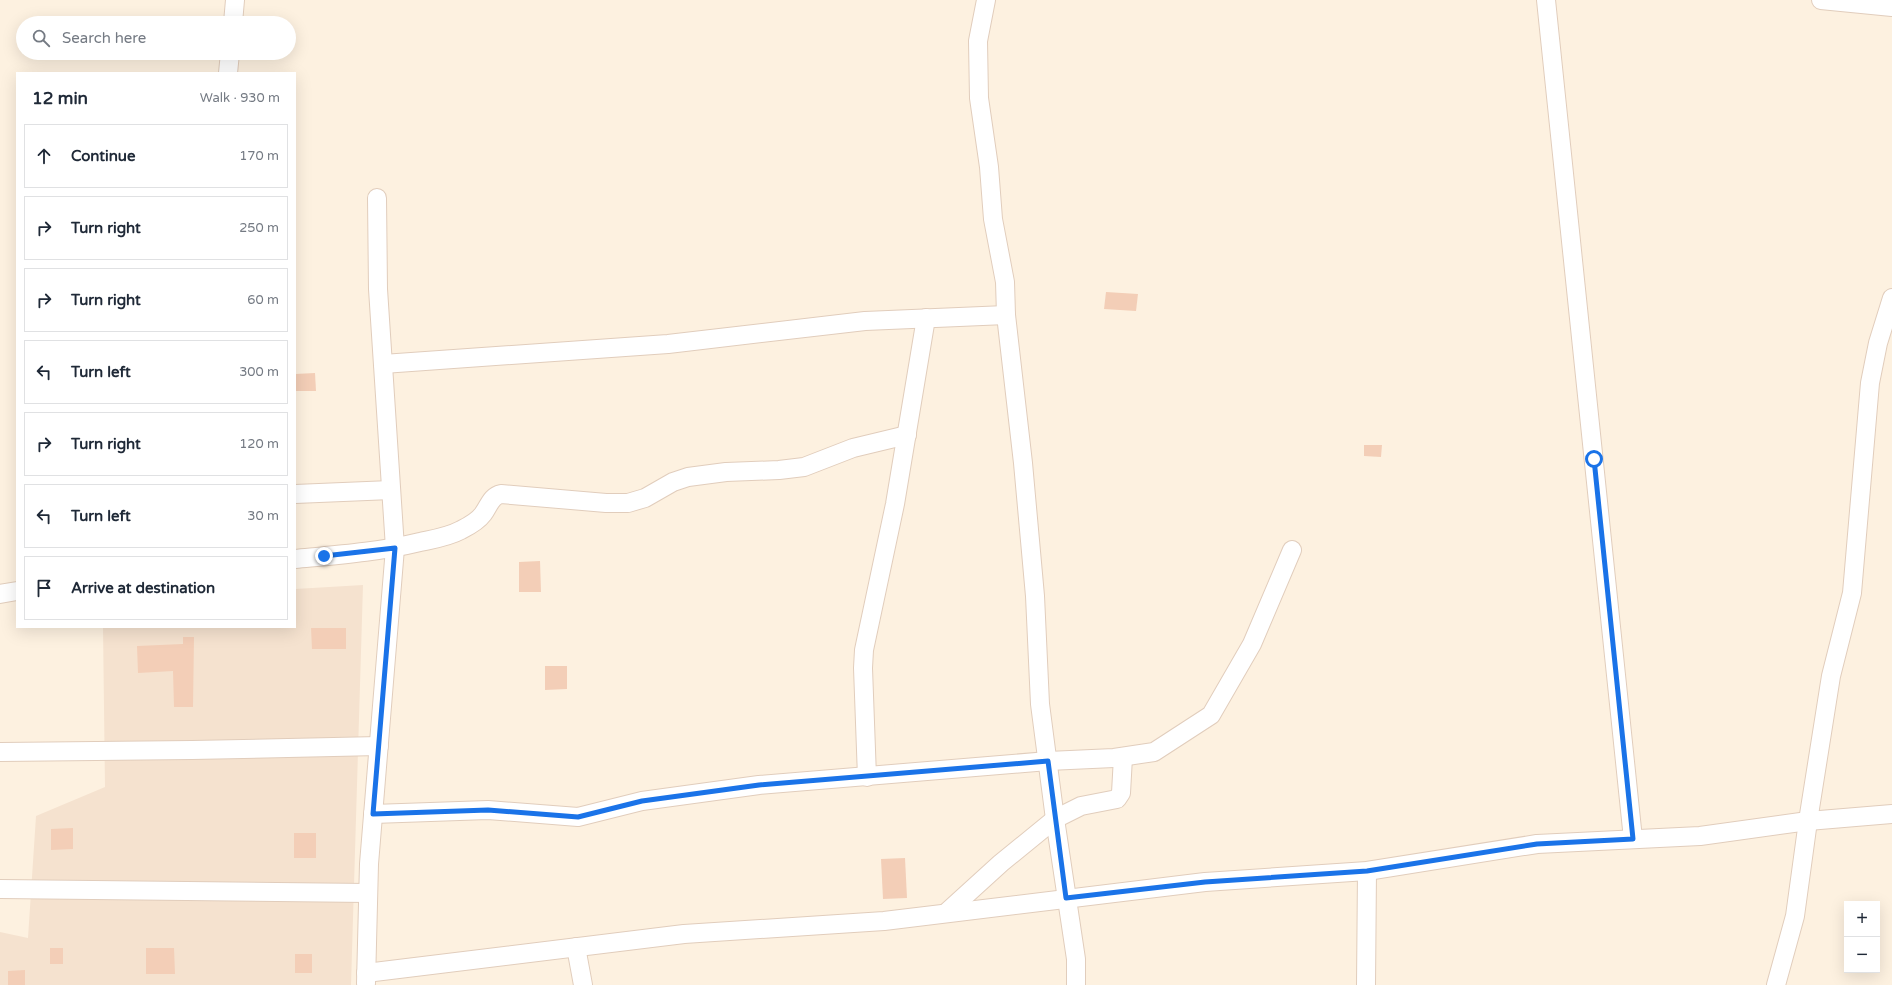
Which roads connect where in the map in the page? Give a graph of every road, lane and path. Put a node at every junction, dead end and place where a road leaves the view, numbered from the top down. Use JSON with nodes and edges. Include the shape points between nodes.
{"nodes":[{"id":1,"x":235,"y":0,"type":"edge"},
{"id":2,"x":986,"y":0,"type":"edge"},
{"id":3,"x":1546,"y":0,"type":"edge"},
{"id":4,"x":1820,"y":0,"type":"edge"},
{"id":5,"x":1892,"y":7,"type":"edge"},
{"id":6,"x":234,"y":16,"type":"edge"},
{"id":7,"x":229,"y":60,"type":"edge"},
{"id":8,"x":228,"y":72,"type":"edge"},
{"id":9,"x":377,"y":198,"type":"dead end"},
{"id":10,"x":1892,"y":298,"type":"edge"},
{"id":11,"x":1006,"y":315,"type":"junction"},
{"id":12,"x":926,"y":318,"type":"junction"},
{"id":13,"x":383,"y":364,"type":"junction"},
{"id":14,"x":907,"y":435,"type":"junction"},
{"id":15,"x":391,"y":490,"type":"junction"},
{"id":16,"x":296,"y":494,"type":"edge"},
{"id":17,"x":395,"y":548,"type":"junction"},
{"id":18,"x":1292,"y":550,"type":"dead end"},
{"id":19,"x":296,"y":559,"type":"edge"},
{"id":20,"x":16,"y":591,"type":"edge"},
{"id":21,"x":0,"y":594,"type":"edge"},
{"id":22,"x":379,"y":746,"type":"junction"},
{"id":23,"x":0,"y":752,"type":"edge"},
{"id":24,"x":1123,"y":757,"type":"junction"},
{"id":25,"x":1048,"y":761,"type":"junction"},
{"id":26,"x":867,"y":777,"type":"junction"},
{"id":27,"x":373,"y":814,"type":"junction"},
{"id":28,"x":1892,"y":814,"type":"edge"},
{"id":29,"x":1055,"y":819,"type":"junction"},
{"id":30,"x":1808,"y":821,"type":"junction"},
{"id":31,"x":1633,"y":839,"type":"junction"},
{"id":32,"x":1367,"y":871,"type":"junction"},
{"id":33,"x":0,"y":889,"type":"edge"},
{"id":34,"x":368,"y":893,"type":"junction"},
{"id":35,"x":1066,"y":898,"type":"junction"},
{"id":36,"x":946,"y":913,"type":"junction"},
{"id":37,"x":576,"y":946,"type":"junction"},
{"id":38,"x":366,"y":979,"type":"edge"},
{"id":39,"x":583,"y":985,"type":"edge"},
{"id":40,"x":1076,"y":985,"type":"edge"},
{"id":41,"x":1366,"y":985,"type":"edge"},
{"id":42,"x":1776,"y":985,"type":"edge"}],
"edges":[{"from":1,"to":6,"type":"street"},
{"from":2,"to":11,"type":"street","via":[[978,41],[979,98],[989,167],[993,219],[1005,282]]},
{"from":3,"to":31,"type":"street"},
{"from":4,"to":5,"type":"street"},
{"from":7,"to":8,"type":"street"},
{"from":9,"to":13,"type":"street","via":[[378,289]]},
{"from":10,"to":30,"type":"street","via":[[1878,343],[1870,383],[1852,594],[1831,676]]},
{"from":11,"to":12,"type":"street"},
{"from":11,"to":25,"type":"street","via":[[1023,463],[1035,596],[1040,704]]},
{"from":12,"to":13,"type":"street","via":[[865,321],[668,344]]},
{"from":12,"to":14,"type":"street"},
{"from":13,"to":15,"type":"street"},
{"from":14,"to":17,"type":"street","via":[[853,448],[804,467],[688,477],[673,482],[645,498],[628,503],[501,494],[492,499],[475,522],[461,530]]},
{"from":14,"to":26,"type":"street","via":[[864,650]]},
{"from":15,"to":16,"type":"street"},
{"from":15,"to":17,"type":"street"},
{"from":17,"to":19,"type":"street"},
{"from":17,"to":22,"type":"street"},
{"from":18,"to":24,"type":"street","via":[[1252,644],[1211,715],[1154,752]]},
{"from":20,"to":21,"type":"street"},
{"from":22,"to":23,"type":"street"},
{"from":22,"to":27,"type":"street"},
{"from":24,"to":25,"type":"street"},
{"from":24,"to":29,"type":"street","via":[[1121,793],[1117,799],[1081,806]]},
{"from":25,"to":26,"type":"street"},
{"from":25,"to":29,"type":"street"},
{"from":26,"to":27,"type":"street","via":[[759,785],[642,801],[578,817],[488,810]]},
{"from":27,"to":34,"type":"street"},
{"from":28,"to":30,"type":"street"},
{"from":29,"to":35,"type":"street"},
{"from":29,"to":36,"type":"street"},
{"from":30,"to":31,"type":"street","via":[[1700,836]]},
{"from":30,"to":42,"type":"street","via":[[1795,916]]},
{"from":31,"to":32,"type":"street","via":[[1537,844]]},
{"from":32,"to":35,"type":"street","via":[[1205,882]]},
{"from":32,"to":41,"type":"street"},
{"from":33,"to":34,"type":"street"},
{"from":34,"to":38,"type":"street"},
{"from":35,"to":36,"type":"street"},
{"from":35,"to":40,"type":"street","via":[[1076,959]]},
{"from":36,"to":37,"type":"street","via":[[884,921],[725,930]]},
{"from":37,"to":38,"type":"street"},
{"from":37,"to":39,"type":"street"}]}
